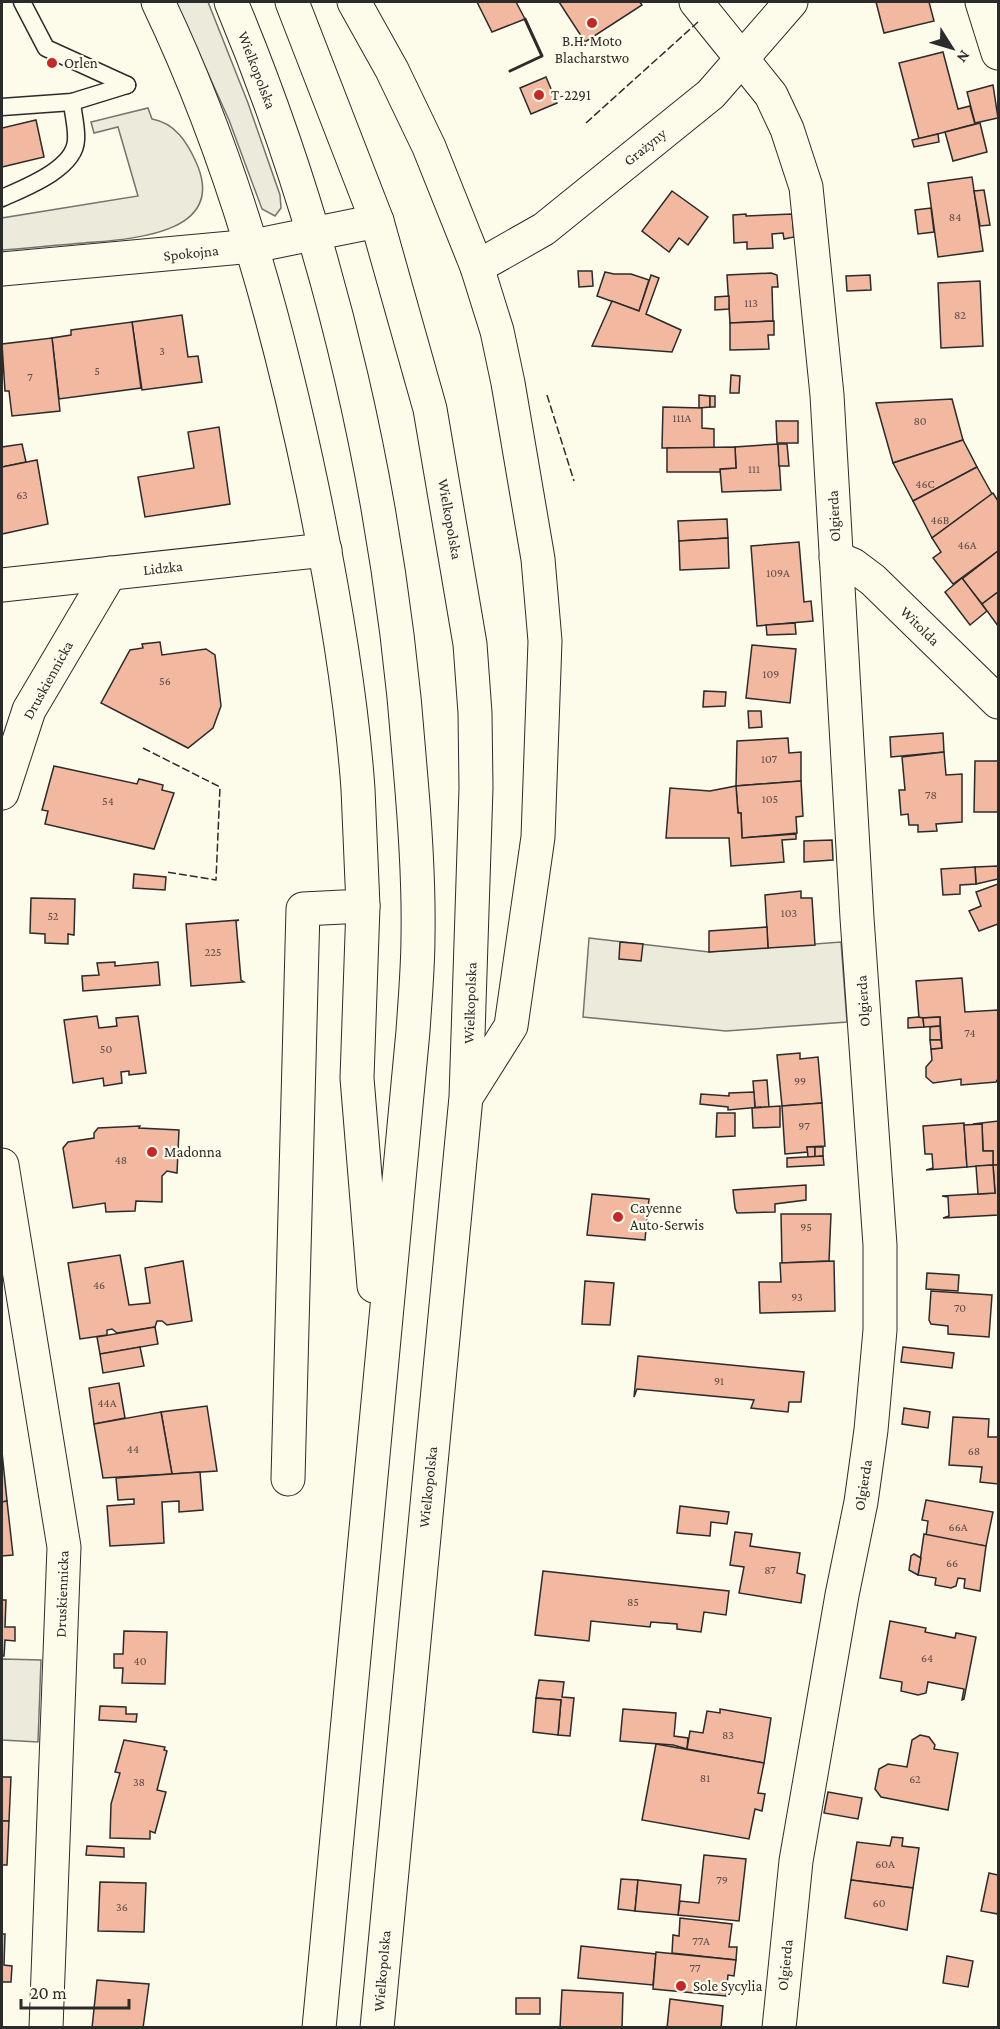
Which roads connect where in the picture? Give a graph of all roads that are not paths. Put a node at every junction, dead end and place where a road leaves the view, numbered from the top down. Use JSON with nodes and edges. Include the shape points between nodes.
{"nodes":[{"id":1,"x":22,"y":2,"type":"edge"},
{"id":2,"x":158,"y":2,"type":"edge"},
{"id":3,"x":231,"y":2,"type":"edge"},
{"id":4,"x":292,"y":2,"type":"edge"},
{"id":5,"x":354,"y":2,"type":"edge"},
{"id":6,"x":696,"y":2,"type":"edge"},
{"id":7,"x":791,"y":2,"type":"edge"},
{"id":8,"x":982,"y":2,"type":"edge"},
{"id":9,"x":999,"y":53,"type":"edge"},
{"id":10,"x":743,"y":60,"type":"junction"},
{"id":11,"x":72,"y":102,"type":"junction"},
{"id":12,"x":2,"y":107,"type":"edge"},
{"id":13,"x":2,"y":198,"type":"edge"},
{"id":14,"x":377,"y":220,"type":"junction"},
{"id":15,"x":315,"y":235,"type":"junction"},
{"id":16,"x":253,"y":246,"type":"junction"},
{"id":17,"x":477,"y":267,"type":"junction"},
{"id":18,"x":2,"y":270,"type":"edge"},
{"id":19,"x":325,"y":550,"type":"junction"},
{"id":20,"x":836,"y":558,"type":"junction"},
{"id":21,"x":110,"y":573,"type":"junction"},
{"id":22,"x":2,"y":585,"type":"edge"},
{"id":23,"x":999,"y":702,"type":"edge"},
{"id":24,"x":2,"y":793,"type":"edge"},
{"id":25,"x":363,"y":906,"type":"junction"},
{"id":26,"x":466,"y":1097,"type":"junction"},
{"id":27,"x":2,"y":1165,"type":"edge"},
{"id":28,"x":382,"y":1378,"type":"junction"},
{"id":29,"x":288,"y":1479,"type":"dead end"},
{"id":30,"x":46,"y":2028,"type":"edge"},
{"id":31,"x":319,"y":2028,"type":"edge"},
{"id":32,"x":376,"y":2028,"type":"edge"},
{"id":33,"x":778,"y":2028,"type":"edge"}],
"edges":[{"from":1,"to":11,"type":"lane","via":[[46,48],[128,85]]},
{"from":2,"to":16,"type":"street","via":[[205,114]]},
{"from":3,"to":15,"type":"street","name":"Wielkopolska","via":[[261,74]]},
{"from":4,"to":14,"type":"street","name":"Wielkopolska"},
{"from":5,"to":17,"type":"street","via":[[424,138]]},
{"from":6,"to":10,"type":"street","name":"Olgierda"},
{"from":7,"to":10,"type":"street","name":"Grażyny"},
{"from":8,"to":9,"type":"street"},
{"from":10,"to":17,"type":"street","name":"Grażyny","via":[[711,94],[544,229]]},
{"from":10,"to":20,"type":"street","name":"Olgierda","via":[[771,94],[806,187],[827,395]]},
{"from":11,"to":12,"type":"lane"},
{"from":11,"to":13,"type":"lane","via":[[76,142],[67,160],[46,177]]},
{"from":14,"to":15,"type":"street","name":"Spokojna"},
{"from":14,"to":26,"type":"street","name":"Wielkopolska","via":[[430,409],[470,644],[476,789]]},
{"from":15,"to":16,"type":"street","name":"Spokojna"},
{"from":15,"to":28,"type":"street","name":"Wielkopolska","via":[[386,547],[405,689],[415,834],[418,936],[414,1007]]},
{"from":16,"to":18,"type":"street","name":"Spokojna"},
{"from":16,"to":19,"type":"street","via":[[298,420]]},
{"from":17,"to":26,"type":"street","via":[[508,383],[538,560],[545,641],[538,837],[511,1026]]},
{"from":19,"to":21,"type":"street","name":"Lidzka"},
{"from":19,"to":25,"type":"street","via":[[357,787]]},
{"from":20,"to":23,"type":"street","name":"Witolda","via":[[873,580]]},
{"from":20,"to":33,"type":"street","name":"Olgierda","via":[[876,1164],[880,1330],[861,1502],[796,1862]]},
{"from":21,"to":22,"type":"street","name":"Lidzka"},
{"from":21,"to":24,"type":"street","name":"Druskiennicka","via":[[29,710]]},
{"from":25,"to":28,"type":"street","via":[[357,1077]]},
{"from":25,"to":29,"type":"street","via":[[303,909]]},
{"from":26,"to":32,"type":"street","name":"Wielkopolska"},
{"from":27,"to":30,"type":"street","name":"Druskiennicka","via":[[64,1547]]},
{"from":28,"to":31,"type":"street","name":"Wielkopolska"}]}
